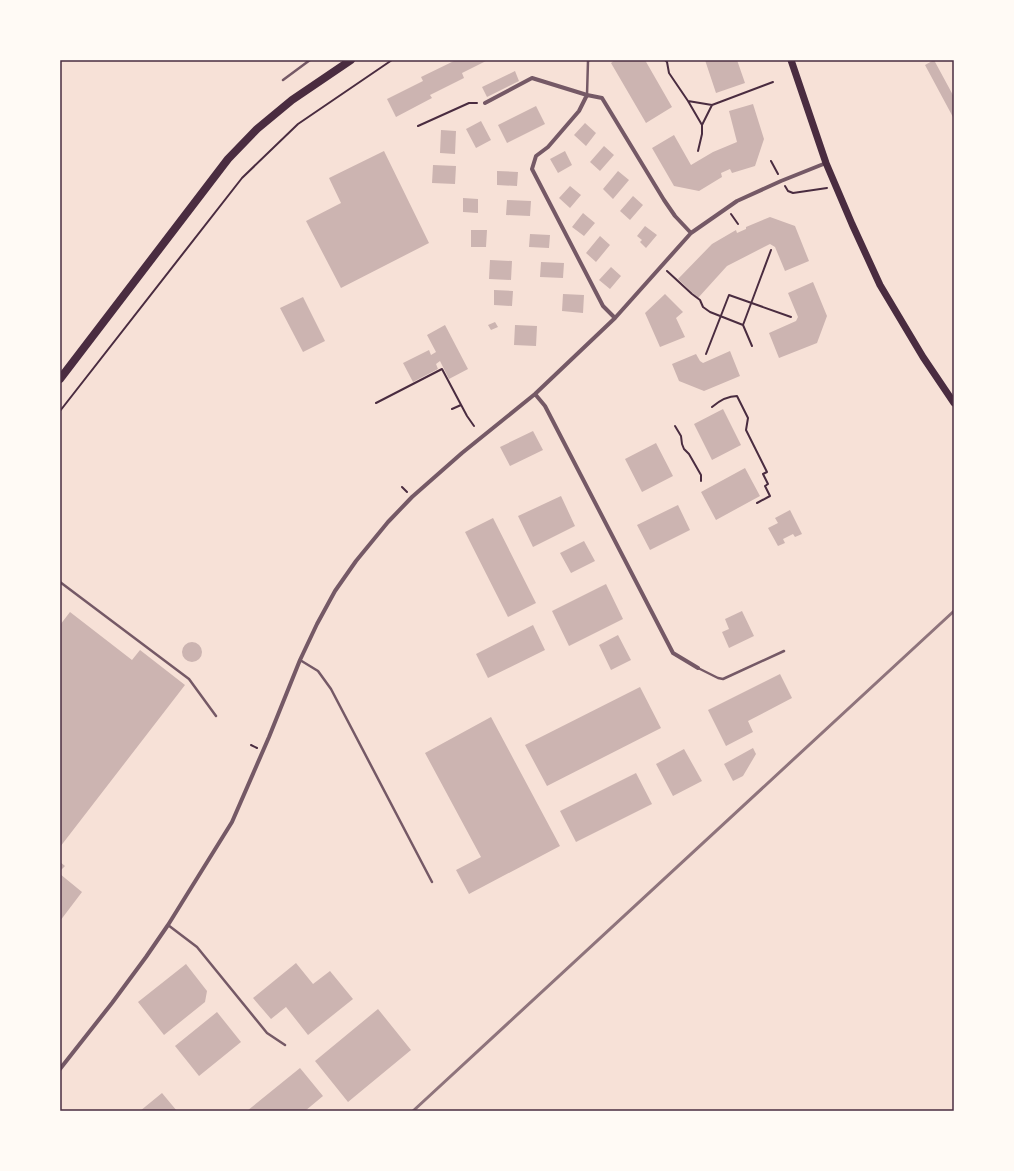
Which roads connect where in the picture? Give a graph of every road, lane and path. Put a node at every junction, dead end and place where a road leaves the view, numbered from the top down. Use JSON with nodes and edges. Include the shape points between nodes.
{"nodes":[{"id":1,"x":310,"y":60,"type":"edge"},
{"id":2,"x":351,"y":60,"type":"edge"},
{"id":3,"x":392,"y":60,"type":"edge"},
{"id":4,"x":590,"y":60,"type":"edge"},
{"id":5,"x":665,"y":60,"type":"edge"},
{"id":6,"x":791,"y":60,"type":"edge"},
{"id":7,"x":283,"y":80,"type":"dead end"},
{"id":8,"x":773,"y":82,"type":"dead end"},
{"id":9,"x":587,"y":95,"type":"junction"},
{"id":10,"x":688,"y":101,"type":"junction"},
{"id":11,"x":485,"y":103,"type":"joint"},
{"id":12,"x":712,"y":105,"type":"junction"},
{"id":13,"x":702,"y":125,"type":"junction"},
{"id":14,"x":418,"y":126,"type":"dead end"},
{"id":15,"x":698,"y":151,"type":"dead end"},
{"id":16,"x":771,"y":161,"type":"dead end"},
{"id":17,"x":826,"y":163,"type":"junction"},
{"id":18,"x":780,"y":181,"type":"junction"},
{"id":19,"x":835,"y":184,"type":"junction"},
{"id":20,"x":726,"y":209,"type":"junction"},
{"id":21,"x":738,"y":224,"type":"dead end"},
{"id":22,"x":691,"y":233,"type":"junction"},
{"id":23,"x":771,"y":250,"type":"dead end"},
{"id":24,"x":662,"y":266,"type":"junction"},
{"id":25,"x":752,"y":303,"type":"junction"},
{"id":26,"x":721,"y":316,"type":"junction"},
{"id":27,"x":791,"y":317,"type":"dead end"},
{"id":28,"x":615,"y":318,"type":"junction"},
{"id":29,"x":743,"y":325,"type":"junction"},
{"id":30,"x":752,"y":346,"type":"dead end"},
{"id":31,"x":706,"y":354,"type":"dead end"},
{"id":32,"x":60,"y":380,"type":"edge"},
{"id":33,"x":535,"y":394,"type":"junction"},
{"id":34,"x":376,"y":403,"type":"dead end"},
{"id":35,"x":954,"y":403,"type":"edge"},
{"id":36,"x":460,"y":405,"type":"junction"},
{"id":37,"x":712,"y":407,"type":"dead end"},
{"id":38,"x":452,"y":409,"type":"dead end"},
{"id":39,"x":60,"y":411,"type":"edge"},
{"id":40,"x":474,"y":426,"type":"dead end"},
{"id":41,"x":675,"y":426,"type":"dead end"},
{"id":42,"x":701,"y":481,"type":"dead end"},
{"id":43,"x":757,"y":503,"type":"dead end"},
{"id":44,"x":60,"y":582,"type":"edge"},
{"id":45,"x":784,"y":651,"type":"dead end"},
{"id":46,"x":300,"y":660,"type":"junction"},
{"id":47,"x":698,"y":668,"type":"joint"},
{"id":48,"x":216,"y":716,"type":"dead end"},
{"id":49,"x":432,"y":882,"type":"dead end"},
{"id":50,"x":168,"y":925,"type":"junction"},
{"id":51,"x":285,"y":1045,"type":"dead end"},
{"id":52,"x":60,"y":1069,"type":"edge"}],
"edges":[{"from":1,"to":7,"type":"lane"},
{"from":2,"to":32,"type":"main road","via":[[292,100],[257,129],[228,160]]},
{"from":3,"to":39,"type":"path","via":[[298,124],[242,178]]},
{"from":4,"to":9,"type":"lane"},
{"from":5,"to":10,"type":"path","via":[[669,73]]},
{"from":6,"to":17,"type":"main road"},
{"from":8,"to":12,"type":"path"},
{"from":9,"to":11,"type":"street","via":[[532,78]]},
{"from":9,"to":22,"type":"street","via":[[602,98],[664,200]]},
{"from":9,"to":28,"type":"street","via":[[579,111],[548,147],[536,156],[532,169],[603,306]]},
{"from":10,"to":12,"type":"path"},
{"from":10,"to":13,"type":"path"},
{"from":11,"to":14,"type":"path","via":[[469,103]]},
{"from":12,"to":13,"type":"path"},
{"from":13,"to":15,"type":"path"},
{"from":16,"to":18,"type":"path"},
{"from":17,"to":18,"type":"street"},
{"from":17,"to":19,"type":"main road"},
{"from":18,"to":19,"type":"path","via":[[793,193],[827,188]]},
{"from":18,"to":20,"type":"street","via":[[737,201]]},
{"from":19,"to":35,"type":"main road","via":[[880,285]]},
{"from":20,"to":21,"type":"path"},
{"from":20,"to":22,"type":"street"},
{"from":22,"to":24,"type":"street"},
{"from":23,"to":25,"type":"path"},
{"from":24,"to":26,"type":"path","via":[[700,300],[703,307]]},
{"from":24,"to":28,"type":"street"},
{"from":25,"to":26,"type":"path","via":[[729,295]]},
{"from":25,"to":27,"type":"path"},
{"from":25,"to":29,"type":"path"},
{"from":26,"to":29,"type":"path"},
{"from":26,"to":31,"type":"path"},
{"from":28,"to":33,"type":"street"},
{"from":29,"to":30,"type":"path"},
{"from":33,"to":46,"type":"street","via":[[462,453],[388,522],[335,591]]},
{"from":33,"to":47,"type":"street","via":[[549,413],[672,654]]},
{"from":34,"to":36,"type":"path","via":[[442,369]]},
{"from":36,"to":38,"type":"path"},
{"from":36,"to":40,"type":"path"},
{"from":37,"to":43,"type":"path","via":[[731,396],[737,396],[748,418],[746,430],[767,472],[763,474],[770,496]]},
{"from":41,"to":42,"type":"path","via":[[684,449],[701,475]]},
{"from":44,"to":48,"type":"lane","via":[[189,679]]},
{"from":45,"to":47,"type":"lane","via":[[723,679]]},
{"from":46,"to":49,"type":"lane","via":[[318,671],[331,689]]},
{"from":46,"to":50,"type":"street","via":[[232,822]]},
{"from":50,"to":51,"type":"lane","via":[[197,947],[267,1033]]},
{"from":50,"to":52,"type":"street"}]}
